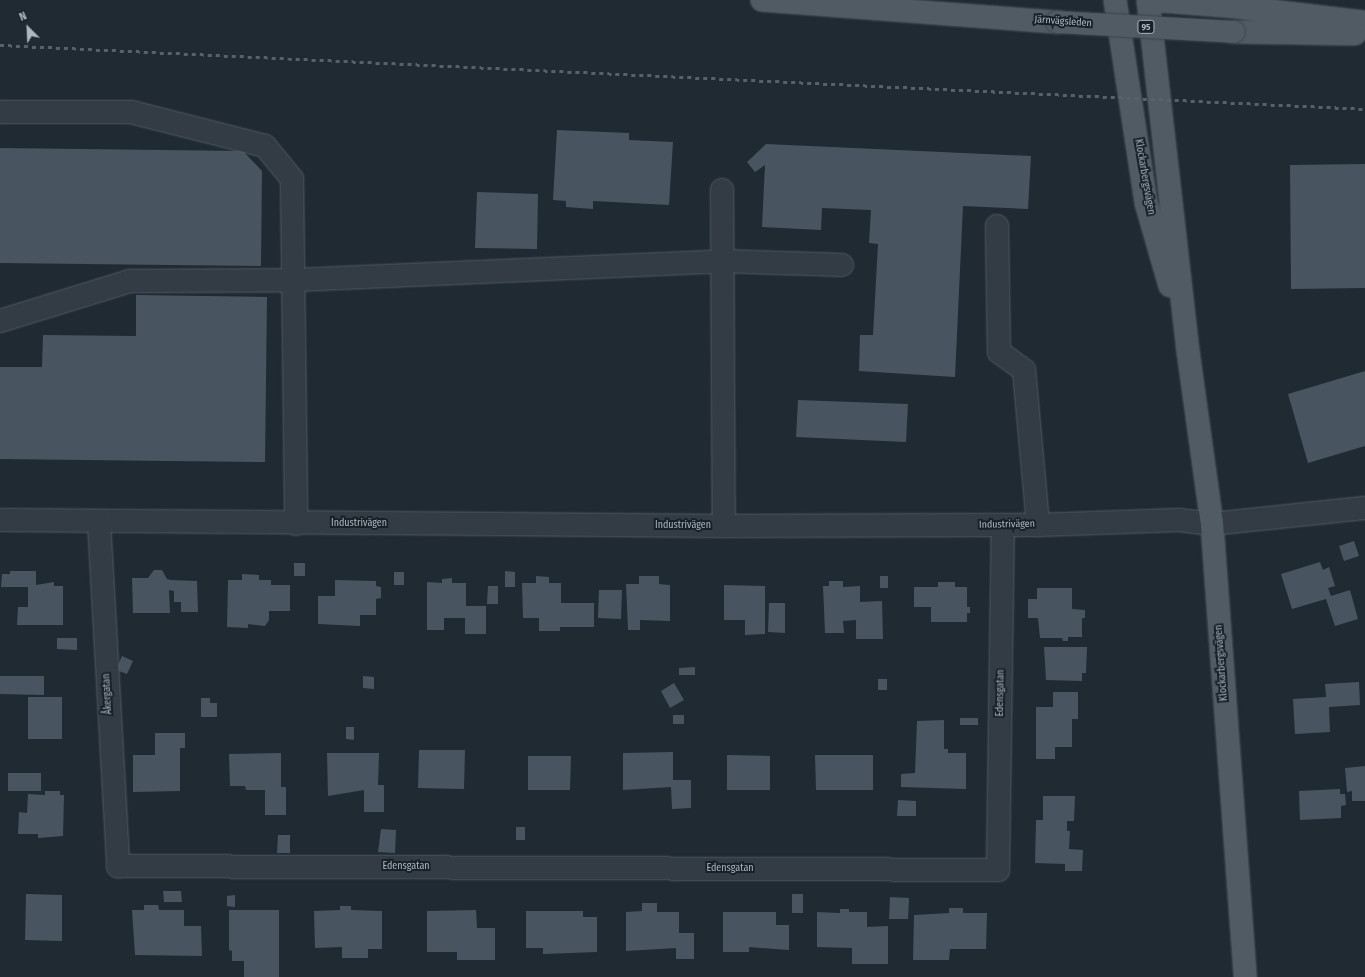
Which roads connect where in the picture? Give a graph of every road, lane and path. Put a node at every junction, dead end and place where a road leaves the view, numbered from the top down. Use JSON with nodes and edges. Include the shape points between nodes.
{"nodes":[{"id":1,"x":762,"y":0,"type":"edge"},
{"id":2,"x":771,"y":0,"type":"edge"},
{"id":3,"x":1115,"y":0,"type":"edge"},
{"id":4,"x":1148,"y":0,"type":"edge"},
{"id":5,"x":1365,"y":22,"type":"edge"},
{"id":6,"x":1365,"y":34,"type":"edge"},
{"id":7,"x":0,"y":112,"type":"edge"},
{"id":8,"x":722,"y":190,"type":"dead end"},
{"id":9,"x":997,"y":226,"type":"dead end"},
{"id":10,"x":722,"y":260,"type":"junction"},
{"id":11,"x":842,"y":265,"type":"dead end"},
{"id":12,"x":295,"y":280,"type":"junction"},
{"id":13,"x":0,"y":322,"type":"edge"},
{"id":14,"x":1188,"y":351,"type":"junction"},
{"id":15,"x":1364,"y":511,"type":"edge"},
{"id":16,"x":0,"y":520,"type":"edge"},
{"id":17,"x":99,"y":521,"type":"junction"},
{"id":18,"x":296,"y":524,"type":"junction"},
{"id":19,"x":1212,"y":524,"type":"junction"},
{"id":20,"x":1003,"y":525,"type":"junction"},
{"id":21,"x":1038,"y":525,"type":"junction"},
{"id":22,"x":724,"y":526,"type":"junction"},
{"id":23,"x":118,"y":866,"type":"joint"},
{"id":24,"x":1245,"y":977,"type":"edge"}],
"edges":[{"from":1,"to":2,"type":"main road","name":"Järnvägsleden","number":"95"},
{"from":2,"to":6,"type":"main road","name":"Järnvägsleden","number":"95","bridge":true,"via":[[1057,22],[1234,32]]},
{"from":3,"to":14,"type":"main road","name":"Klockarbergsvägen","via":[[1146,203]]},
{"from":4,"to":5,"type":"main road","via":[[1237,7]]},
{"from":4,"to":14,"type":"main road","name":"Klockarbergsvägen"},
{"from":7,"to":12,"type":"street","via":[[131,112],[265,146],[292,179]]},
{"from":8,"to":10,"type":"street"},
{"from":9,"to":21,"type":"street","via":[[999,352],[1024,370]]},
{"from":10,"to":11,"type":"street"},
{"from":10,"to":12,"type":"street"},
{"from":10,"to":22,"type":"street"},
{"from":12,"to":13,"type":"street","via":[[130,281]]},
{"from":12,"to":18,"type":"street"},
{"from":14,"to":19,"type":"main road","name":"Klockarbergsvägen"},
{"from":15,"to":19,"type":"street","name":"Industrivägen"},
{"from":16,"to":17,"type":"street","name":"Industrivägen"},
{"from":17,"to":18,"type":"street","name":"Industrivägen"},
{"from":17,"to":23,"type":"street","name":"Åkergatan"},
{"from":18,"to":22,"type":"street","name":"Industrivägen"},
{"from":19,"to":21,"type":"street","name":"Industrivägen","via":[[1179,520]]},
{"from":19,"to":24,"type":"main road","name":"Klockarbergsvägen"},
{"from":20,"to":21,"type":"street","name":"Industrivägen"},
{"from":20,"to":22,"type":"street","name":"Industrivägen"},
{"from":20,"to":23,"type":"street","name":"Edensgatan","via":[[998,870]]}]}
